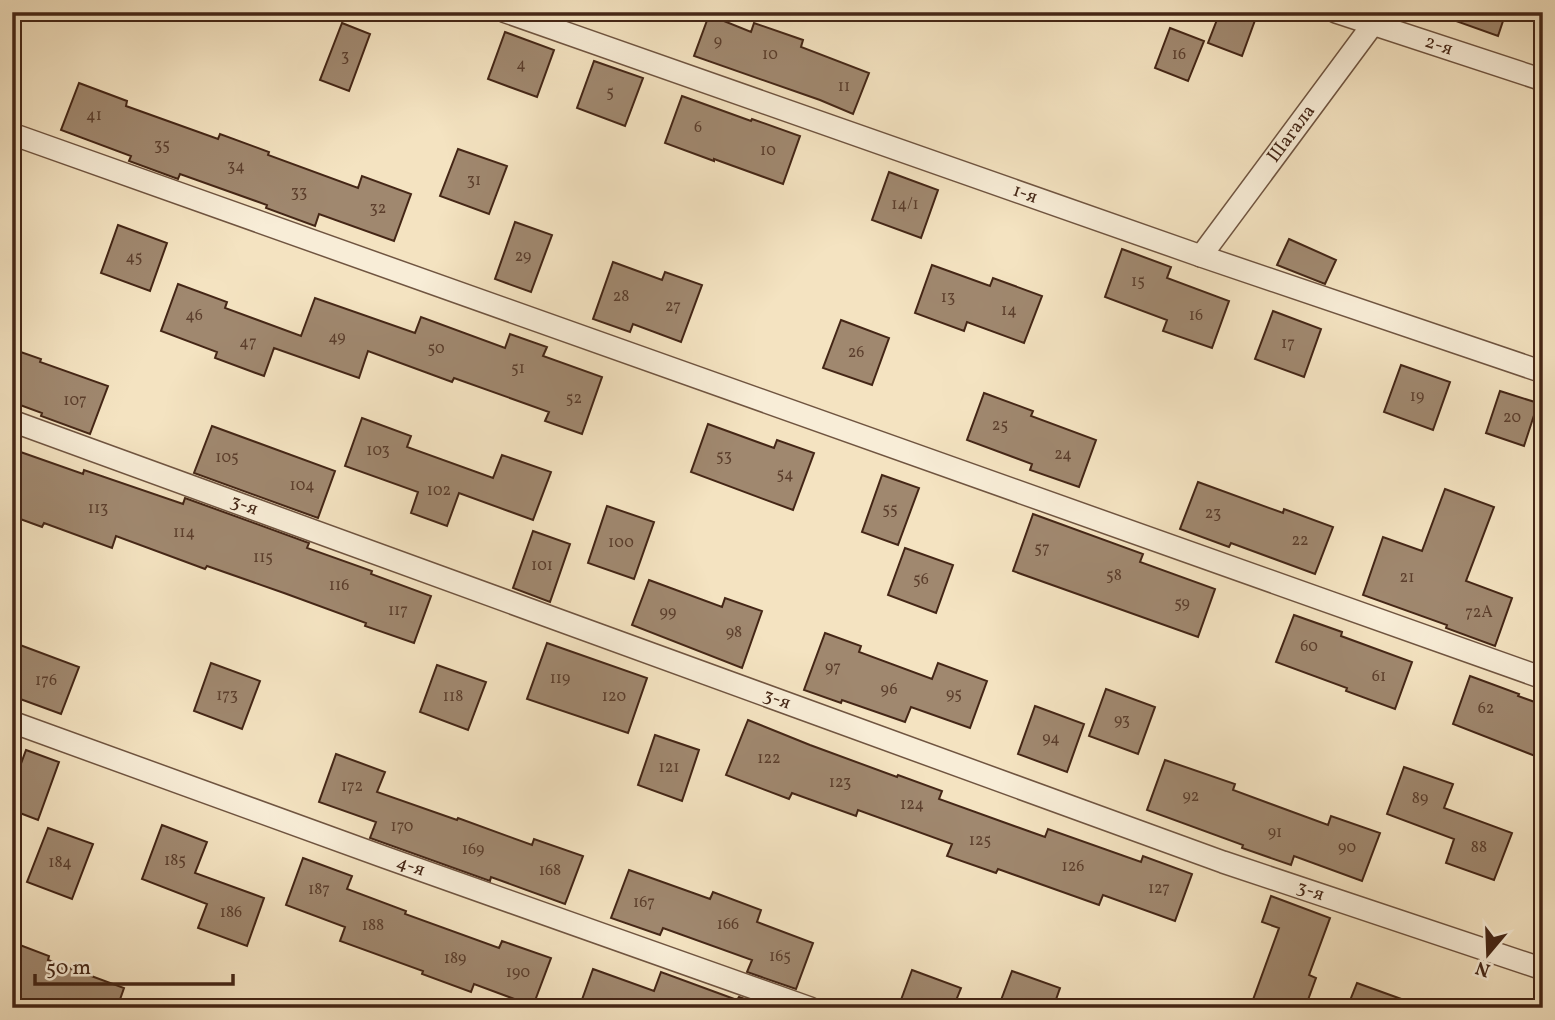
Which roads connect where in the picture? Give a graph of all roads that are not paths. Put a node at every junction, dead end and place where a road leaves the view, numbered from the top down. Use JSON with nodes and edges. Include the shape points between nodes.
{"nodes":[{"id":1,"x":506,"y":12,"type":"edge"},
{"id":2,"x":1336,"y":12,"type":"edge"},
{"id":3,"x":1377,"y":19,"type":"edge"},
{"id":4,"x":1543,"y":80,"type":"edge"},
{"id":5,"x":12,"y":134,"type":"edge"},
{"id":6,"x":1201,"y":256,"type":"junction"},
{"id":7,"x":1543,"y":372,"type":"edge"},
{"id":8,"x":12,"y":421,"type":"edge"},
{"id":9,"x":1543,"y":678,"type":"edge"},
{"id":10,"x":12,"y":722,"type":"edge"},
{"id":11,"x":1543,"y":969,"type":"edge"},
{"id":12,"x":810,"y":1008,"type":"edge"}],
"edges":[{"from":1,"to":6,"type":"street","name":"1-я"},
{"from":2,"to":3,"type":"street","name":"2-я"},
{"from":3,"to":4,"type":"street","name":"2-я"},
{"from":3,"to":6,"type":"street","name":"Шагала"},
{"from":5,"to":9,"type":"street"},
{"from":6,"to":7,"type":"street","name":"1-я"},
{"from":8,"to":11,"type":"street","name":"3-я","via":[[1223,862]]},
{"from":10,"to":12,"type":"street","name":"4-я"}]}
